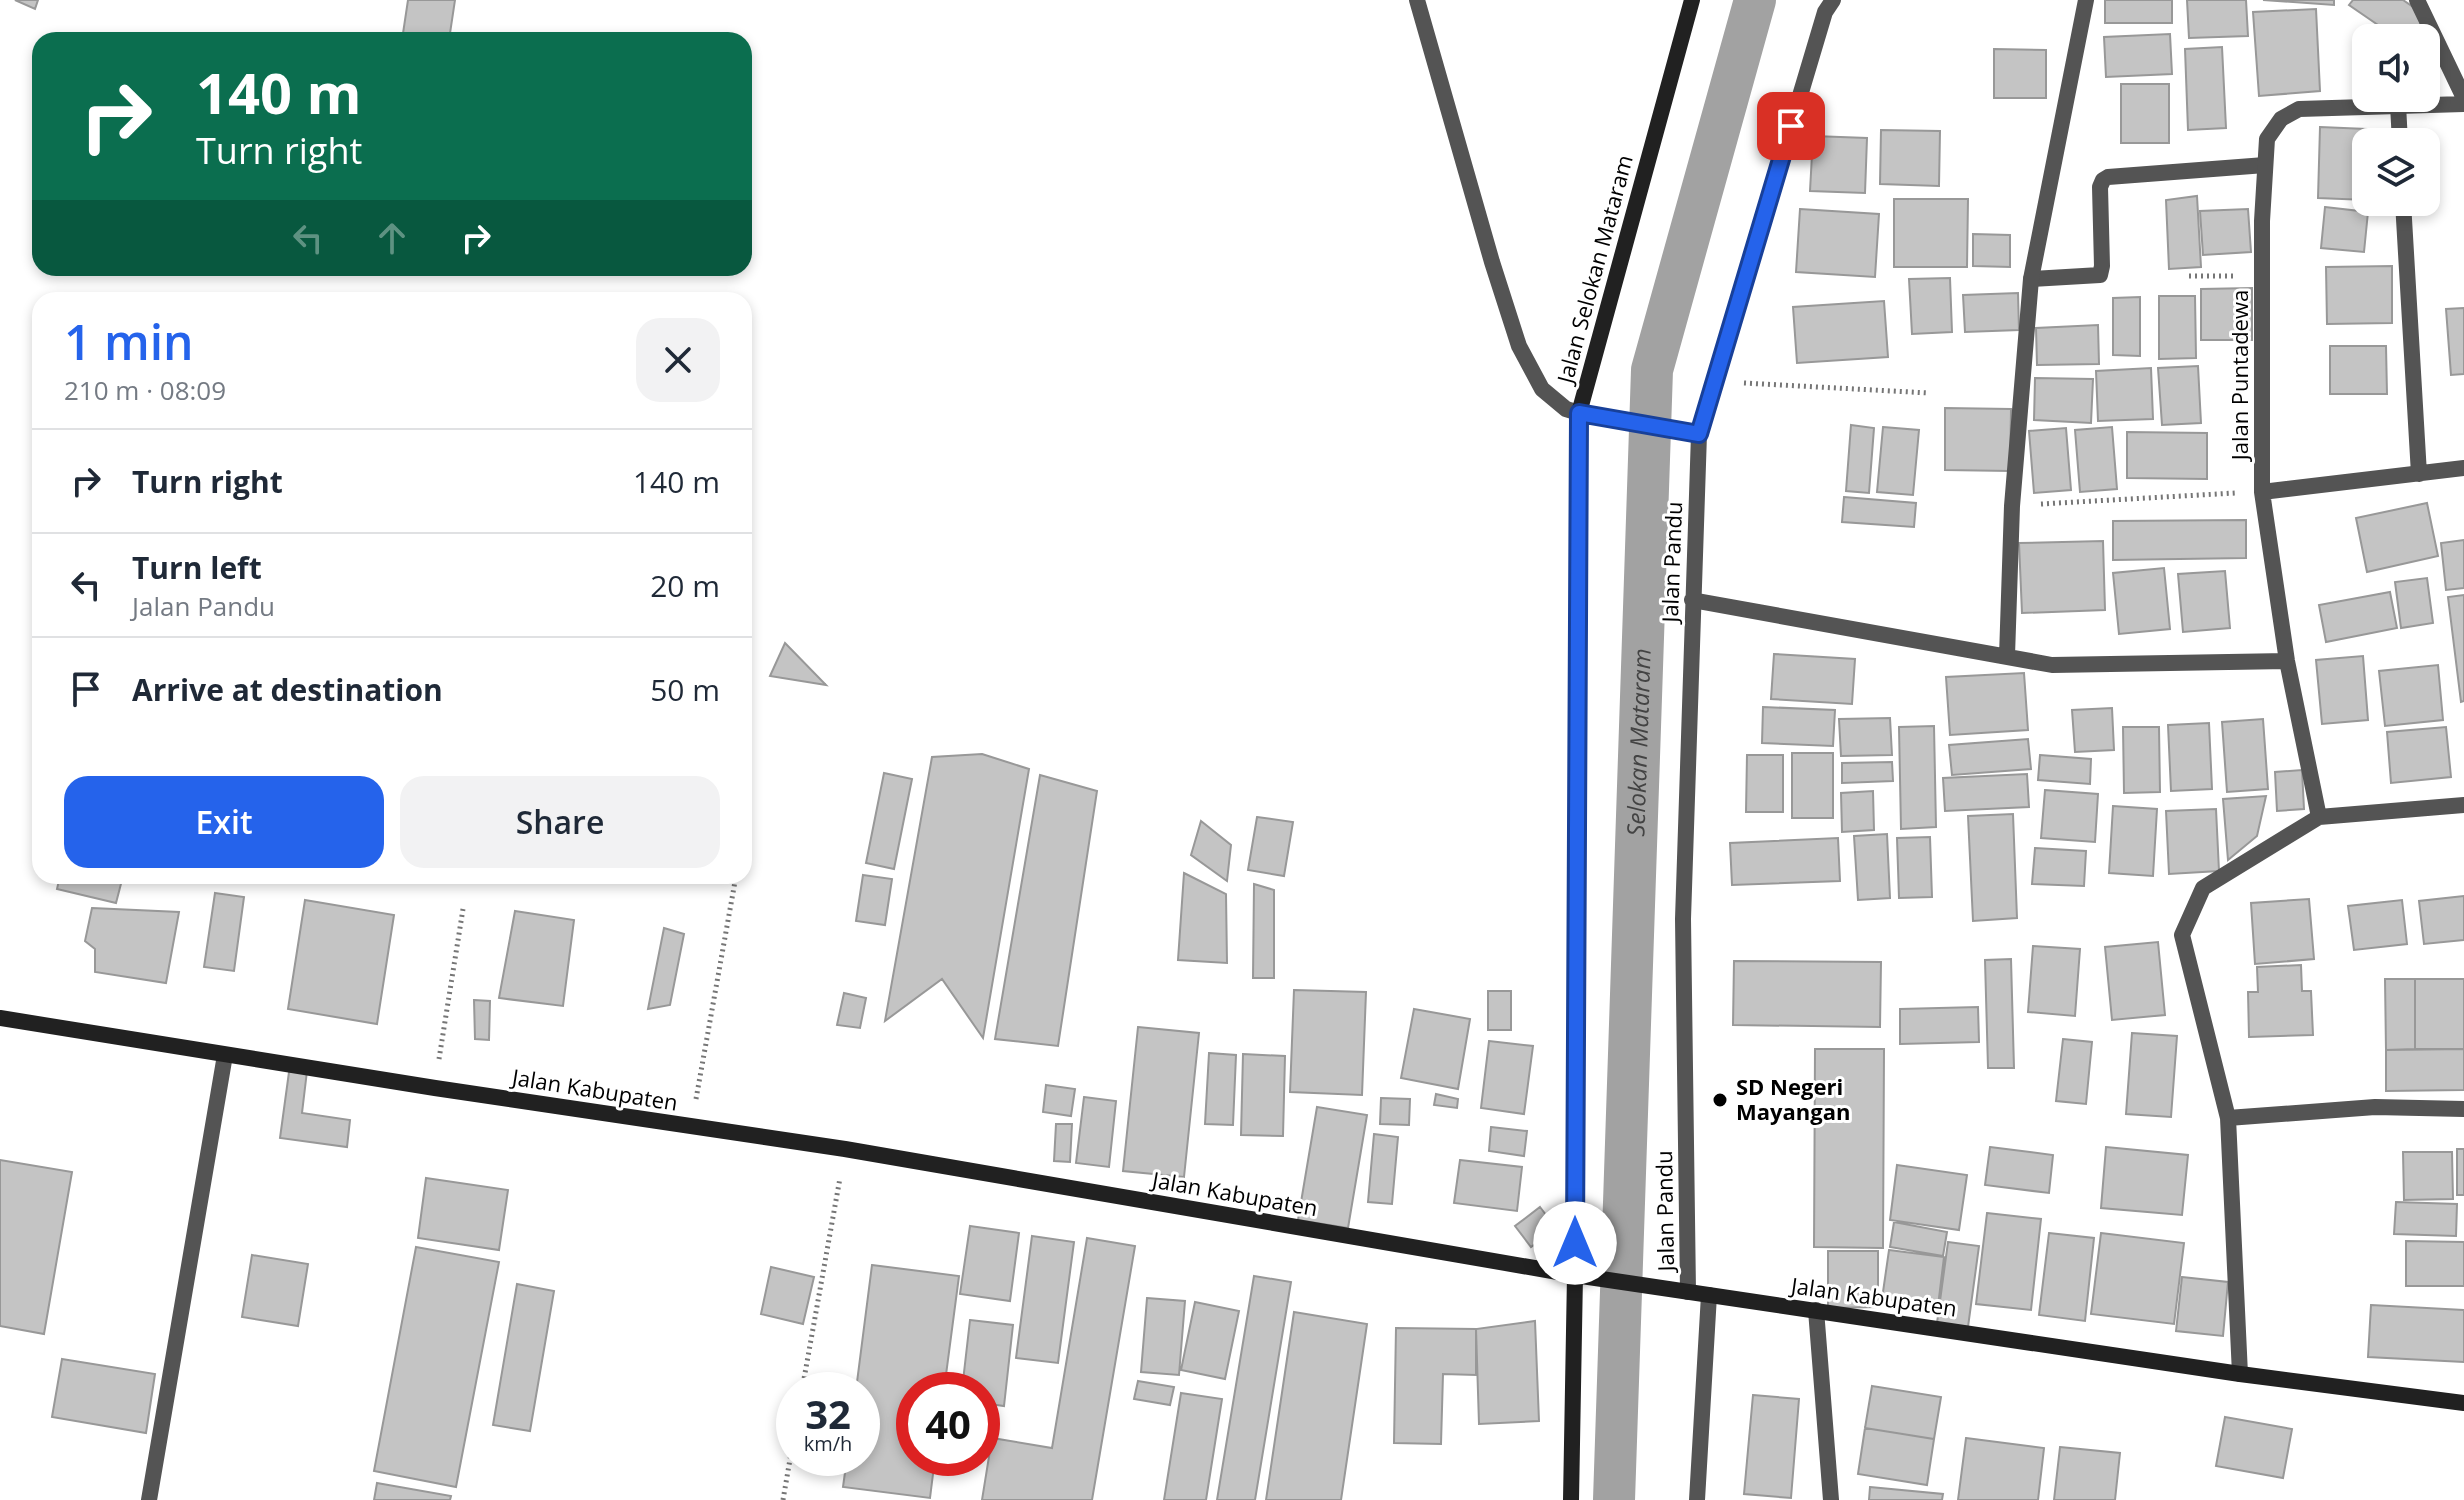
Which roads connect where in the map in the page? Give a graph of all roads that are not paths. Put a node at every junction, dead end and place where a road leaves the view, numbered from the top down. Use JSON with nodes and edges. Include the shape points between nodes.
{"nodes":[{"id":1,"x":1417,"y":0,"type":"edge"},
{"id":2,"x":1692,"y":0,"type":"edge"},
{"id":3,"x":1833,"y":0,"type":"edge"},
{"id":4,"x":2086,"y":0,"type":"edge"},
{"id":5,"x":2417,"y":0,"type":"edge"},
{"id":6,"x":2464,"y":101,"type":"edge"},
{"id":7,"x":2440,"y":102,"type":"edge"},
{"id":8,"x":2352,"y":107,"type":"edge"},
{"id":9,"x":2265,"y":165,"type":"junction"},
{"id":10,"x":2404,"y":216,"type":"edge"},
{"id":11,"x":2031,"y":279,"type":"junction"},
{"id":12,"x":1579,"y":413,"type":"junction"},
{"id":13,"x":1691,"y":433,"type":"junction"},
{"id":14,"x":2464,"y":468,"type":"edge"},
{"id":15,"x":2419,"y":474,"type":"junction"},
{"id":16,"x":2262,"y":492,"type":"junction"},
{"id":17,"x":1692,"y":600,"type":"junction"},
{"id":18,"x":2007,"y":656,"type":"junction"},
{"id":19,"x":2287,"y":661,"type":"junction"},
{"id":20,"x":2464,"y":805,"type":"edge"},
{"id":21,"x":2319,"y":817,"type":"junction"},
{"id":22,"x":0,"y":1018,"type":"edge"},
{"id":23,"x":225,"y":1055,"type":"junction"},
{"id":24,"x":2464,"y":1109,"type":"edge"},
{"id":25,"x":2228,"y":1118,"type":"junction"},
{"id":26,"x":1583,"y":1276,"type":"junction"},
{"id":27,"x":1686,"y":1292,"type":"junction"},
{"id":28,"x":1709,"y":1295,"type":"junction"},
{"id":29,"x":1816,"y":1310,"type":"junction"},
{"id":30,"x":2240,"y":1374,"type":"junction"},
{"id":31,"x":2464,"y":1403,"type":"edge"},
{"id":32,"x":149,"y":1500,"type":"edge"},
{"id":33,"x":1571,"y":1500,"type":"edge"},
{"id":34,"x":1697,"y":1500,"type":"edge"},
{"id":35,"x":1831,"y":1500,"type":"edge"}],
"edges":[{"from":1,"to":12,"type":"street","via":[[1519,346],[1542,389]]},
{"from":2,"to":12,"type":"main road","name":"Jalan Selokan Mataram"},
{"from":3,"to":13,"type":"street","name":"Jalan Pandu","via":[[1825,12],[1715,382]]},
{"from":4,"to":11,"type":"street"},
{"from":5,"to":6,"type":"street"},
{"from":6,"to":7,"type":"street","name":"Jalan Puntadewa"},
{"from":8,"to":9,"type":"street","name":"Jalan Puntadewa","via":[[2299,109],[2281,119],[2267,139]]},
{"from":9,"to":11,"type":"street","via":[[2108,177],[2100,187],[2100,275]]},
{"from":9,"to":16,"type":"street","name":"Jalan Puntadewa"},
{"from":10,"to":15,"type":"street"},
{"from":11,"to":18,"type":"street","via":[[2012,506]]},
{"from":12,"to":13,"type":"street"},
{"from":12,"to":26,"type":"main road","name":"Jalan Selokan Mataram"},
{"from":13,"to":17,"type":"street","name":"Jalan Pandu"},
{"from":14,"to":15,"type":"street"},
{"from":15,"to":16,"type":"street"},
{"from":16,"to":19,"type":"street","name":"Jalan Puntadewa"},
{"from":17,"to":18,"type":"street"},
{"from":17,"to":27,"type":"street","name":"Jalan Pandu","via":[[1683,919]]},
{"from":18,"to":19,"type":"street","via":[[2052,665]]},
{"from":19,"to":21,"type":"street","name":"Jalan Puntadewa"},
{"from":20,"to":21,"type":"street"},
{"from":21,"to":25,"type":"street","via":[[2203,888],[2182,935]]},
{"from":22,"to":23,"type":"main road","name":"Jalan Kabupaten"},
{"from":23,"to":26,"type":"main road","name":"Jalan Kabupaten","via":[[845,1149]]},
{"from":23,"to":32,"type":"street"},
{"from":24,"to":25,"type":"street","via":[[2375,1107]]},
{"from":25,"to":30,"type":"street"},
{"from":26,"to":27,"type":"main road","name":"Jalan Kabupaten"},
{"from":26,"to":33,"type":"main road","name":"Jalan Selokan Mataram"},
{"from":27,"to":28,"type":"main road","name":"Jalan Kabupaten"},
{"from":28,"to":29,"type":"main road","name":"Jalan Kabupaten"},
{"from":28,"to":34,"type":"street"},
{"from":29,"to":30,"type":"main road","name":"Jalan Kabupaten"},
{"from":29,"to":35,"type":"street"},
{"from":30,"to":31,"type":"main road","name":"Jalan Kabupaten"}]}
